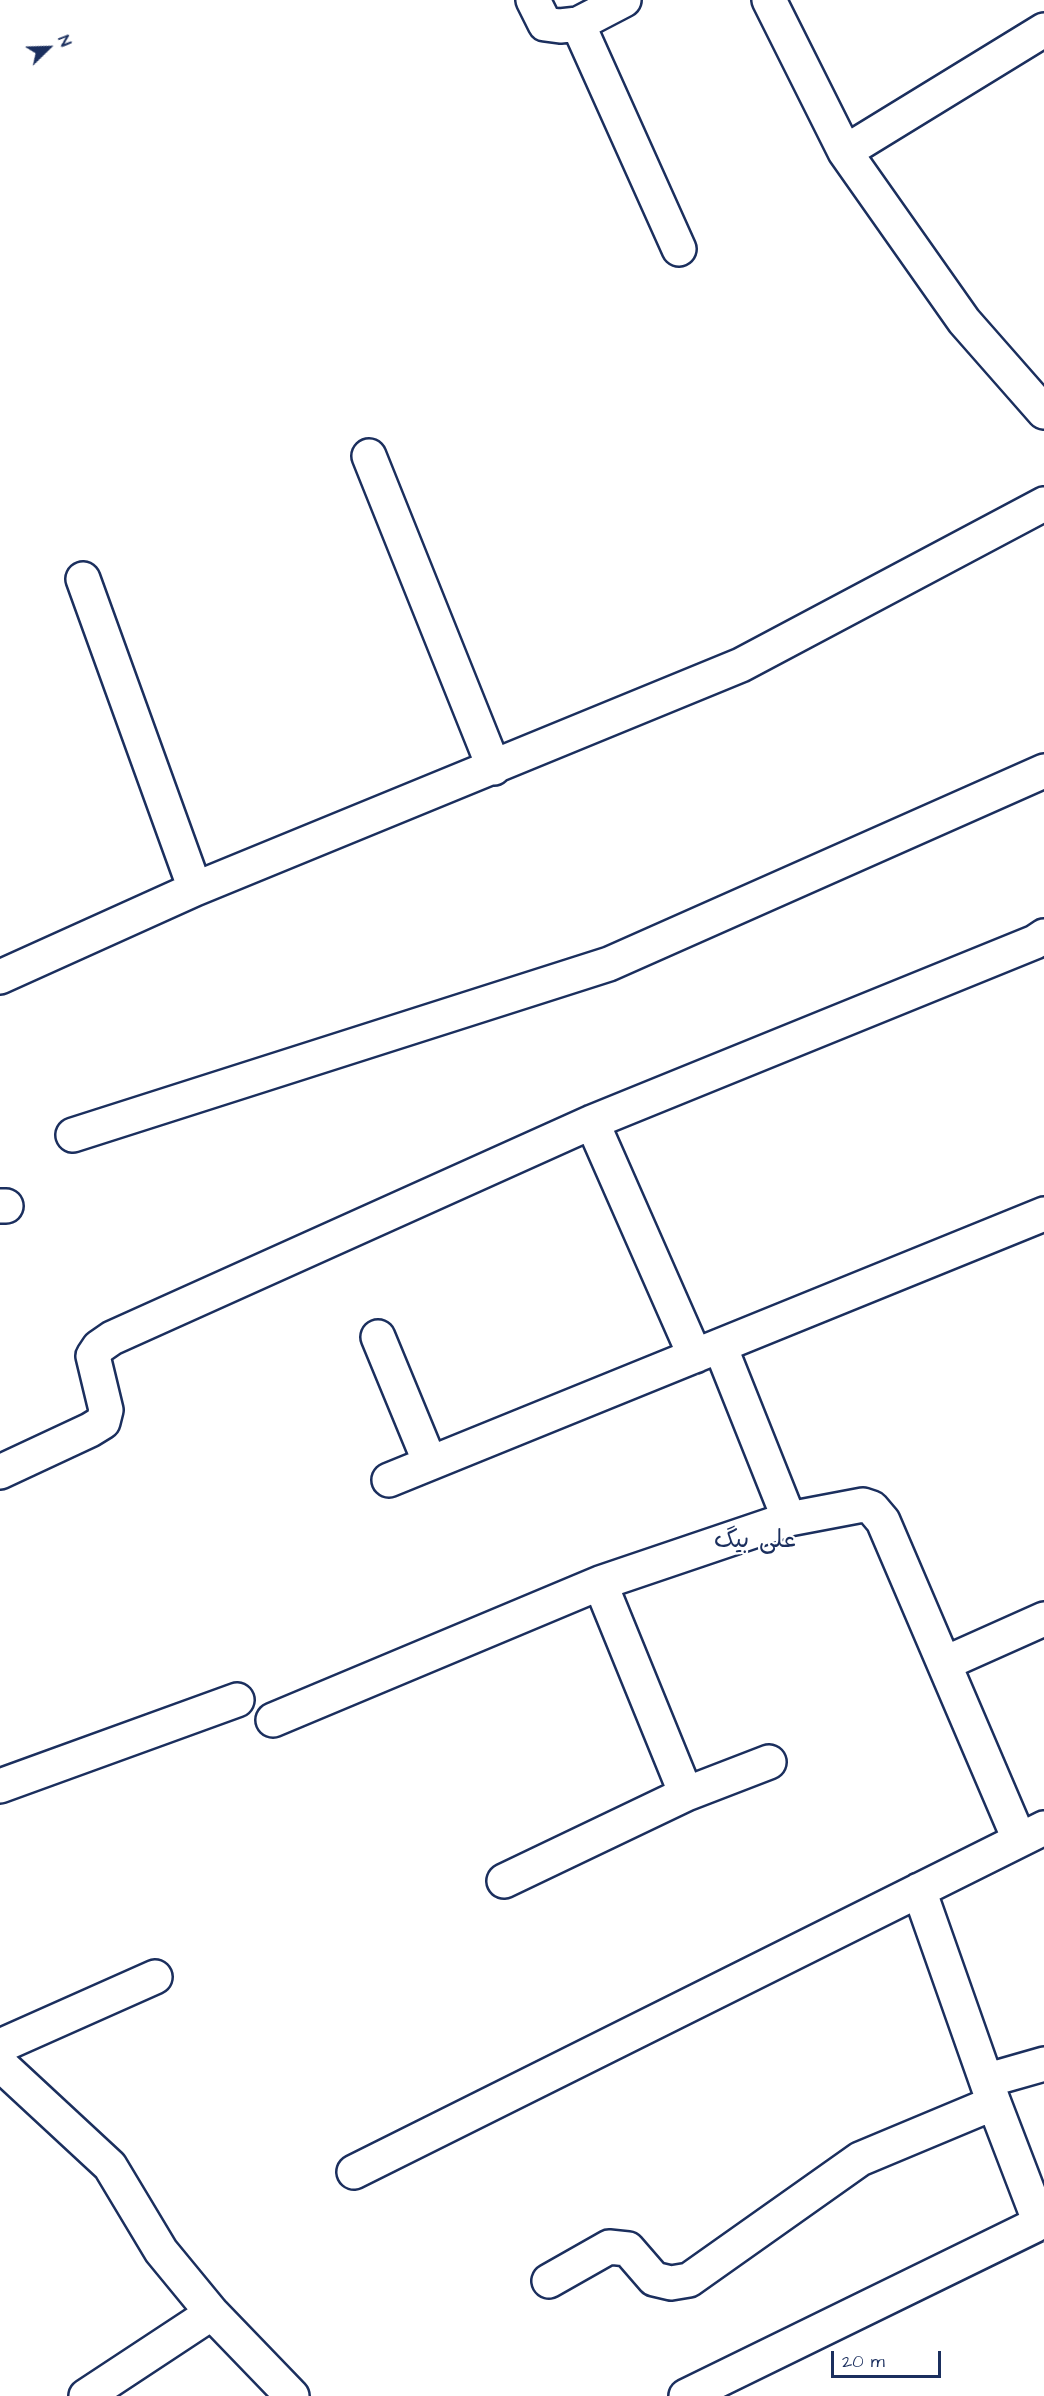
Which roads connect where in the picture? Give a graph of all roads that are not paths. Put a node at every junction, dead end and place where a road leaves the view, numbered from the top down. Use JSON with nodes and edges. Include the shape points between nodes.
{"nodes":[{"id":1,"x":533,"y":0,"type":"edge"},
{"id":2,"x":624,"y":0,"type":"edge"},
{"id":3,"x":770,"y":0,"type":"edge"},
{"id":4,"x":578,"y":24,"type":"junction"},
{"id":5,"x":1044,"y":30,"type":"edge"},
{"id":6,"x":845,"y":152,"type":"junction"},
{"id":7,"x":679,"y":249,"type":"dead end"},
{"id":8,"x":1044,"y":412,"type":"edge"},
{"id":9,"x":369,"y":456,"type":"dead end"},
{"id":10,"x":1044,"y":504,"type":"edge"},
{"id":11,"x":83,"y":579,"type":"dead end"},
{"id":12,"x":494,"y":768,"type":"junction"},
{"id":13,"x":1044,"y":771,"type":"edge"},
{"id":14,"x":195,"y":889,"type":"junction"},
{"id":15,"x":1044,"y":936,"type":"edge"},
{"id":16,"x":0,"y":977,"type":"edge"},
{"id":17,"x":592,"y":1122,"type":"junction"},
{"id":18,"x":73,"y":1135,"type":"dead end"},
{"id":19,"x":1044,"y":1214,"type":"edge"},
{"id":20,"x":378,"y":1337,"type":"dead end"},
{"id":21,"x":707,"y":1351,"type":"junction"},
{"id":22,"x":430,"y":1463,"type":"junction"},
{"id":23,"x":0,"y":1472,"type":"edge"},
{"id":24,"x":388,"y":1480,"type":"dead end"},
{"id":25,"x":789,"y":1519,"type":"junction"},
{"id":26,"x":600,"y":1583,"type":"junction"},
{"id":27,"x":1044,"y":1619,"type":"edge"},
{"id":28,"x":950,"y":1661,"type":"dead end"},
{"id":29,"x":237,"y":1700,"type":"dead end"},
{"id":30,"x":273,"y":1720,"type":"dead end"},
{"id":31,"x":769,"y":1762,"type":"dead end"},
{"id":32,"x":0,"y":1786,"type":"edge"},
{"id":33,"x":686,"y":1794,"type":"junction"},
{"id":34,"x":1032,"y":1833,"type":"edge"},
{"id":35,"x":504,"y":1881,"type":"dead end"},
{"id":36,"x":919,"y":1890,"type":"junction"},
{"id":37,"x":155,"y":1977,"type":"dead end"},
{"id":38,"x":0,"y":2046,"type":"edge"},
{"id":39,"x":0,"y":2064,"type":"edge"},
{"id":40,"x":1044,"y":2064,"type":"edge"},
{"id":41,"x":991,"y":2092,"type":"junction"},
{"id":42,"x":354,"y":2172,"type":"dead end"},
{"id":43,"x":1042,"y":2222,"type":"edge"},
{"id":44,"x":549,"y":2281,"type":"dead end"},
{"id":45,"x":212,"y":2313,"type":"junction"},
{"id":46,"x":86,"y":2396,"type":"edge"},
{"id":47,"x":292,"y":2396,"type":"edge"},
{"id":48,"x":686,"y":2396,"type":"edge"}],
"edges":[{"from":1,"to":4,"type":"street","via":[[544,24]]},
{"from":2,"to":4,"type":"street"},
{"from":3,"to":6,"type":"street"},
{"from":4,"to":7,"type":"street"},
{"from":5,"to":6,"type":"street"},
{"from":6,"to":8,"type":"street","via":[[964,321]]},
{"from":9,"to":12,"type":"street"},
{"from":10,"to":12,"type":"street","via":[[741,665]]},
{"from":11,"to":14,"type":"street"},
{"from":12,"to":14,"type":"street"},
{"from":13,"to":18,"type":"street","via":[[609,964]]},
{"from":14,"to":16,"type":"street"},
{"from":15,"to":17,"type":"street"},
{"from":17,"to":21,"type":"street"},
{"from":17,"to":23,"type":"street","via":[[112,1338],[93,1356],[106,1410],[103,1422]]},
{"from":19,"to":21,"type":"street"},
{"from":20,"to":22,"type":"street"},
{"from":21,"to":22,"type":"street"},
{"from":21,"to":25,"type":"street"},
{"from":22,"to":24,"type":"street"},
{"from":25,"to":26,"type":"street"},
{"from":25,"to":34,"type":"street","via":[[863,1505],[872,1508],[883,1521]]},
{"from":26,"to":30,"type":"street"},
{"from":26,"to":33,"type":"street"},
{"from":27,"to":28,"type":"street"},
{"from":29,"to":32,"type":"street"},
{"from":31,"to":33,"type":"street"},
{"from":33,"to":35,"type":"street"},
{"from":34,"to":36,"type":"street"},
{"from":36,"to":41,"type":"street"},
{"from":36,"to":42,"type":"street"},
{"from":37,"to":38,"type":"street"},
{"from":39,"to":45,"type":"street","via":[[110,2166],[161,2251]]},
{"from":40,"to":41,"type":"street"},
{"from":41,"to":43,"type":"street"},
{"from":41,"to":44,"type":"street","via":[[860,2158],[689,2280],[671,2283],[654,2279],[628,2249],[609,2247]]},
{"from":43,"to":48,"type":"street"},
{"from":45,"to":46,"type":"street"},
{"from":45,"to":47,"type":"street"}]}
